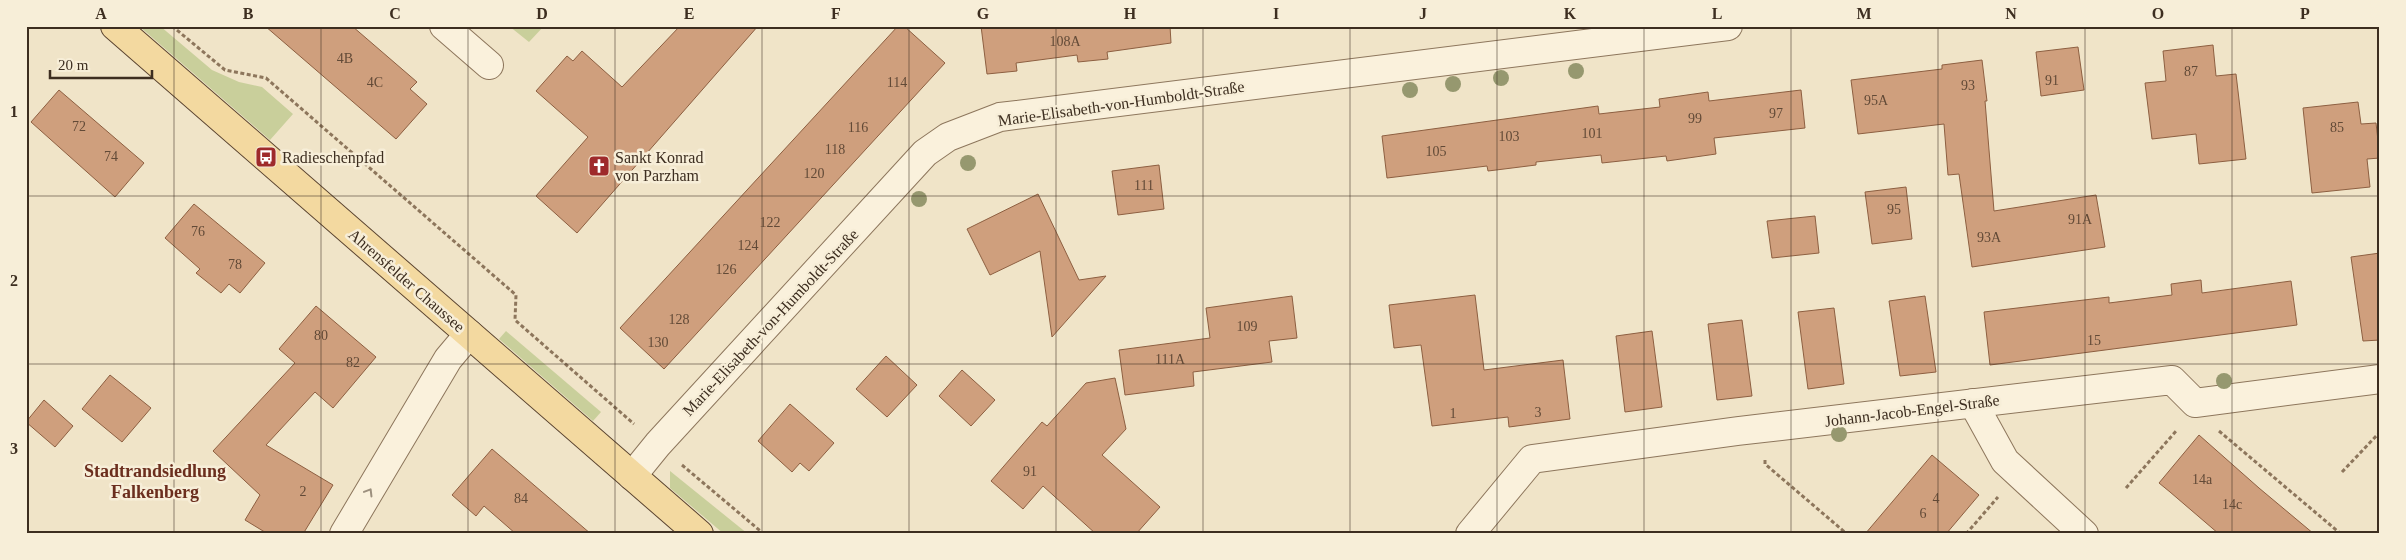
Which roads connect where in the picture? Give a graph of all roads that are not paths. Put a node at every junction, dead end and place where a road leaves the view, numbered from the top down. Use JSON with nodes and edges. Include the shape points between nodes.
{"nodes":[{"id":1,"x":115,"y":26,"type":"edge"},
{"id":2,"x":444,"y":26,"type":"edge"},
{"id":3,"x":1728,"y":26,"type":"edge"},
{"id":4,"x":1658,"y":30,"type":"edge"},
{"id":5,"x":489,"y":65,"type":"dead end"},
{"id":6,"x":469,"y":334,"type":"junction"},
{"id":7,"x":2380,"y":379,"type":"edge"},
{"id":8,"x":1973,"y":403,"type":"junction"},
{"id":9,"x":632,"y":476,"type":"junction"},
{"id":10,"x":344,"y":534,"type":"edge"},
{"id":11,"x":699,"y":534,"type":"edge"},
{"id":12,"x":1470,"y":534,"type":"edge"},
{"id":13,"x":2084,"y":534,"type":"edge"}],
"edges":[{"from":1,"to":6,"type":"main road","name":"Ahrensfelder Chaussee"},
{"from":2,"to":5,"type":"street"},
{"from":3,"to":4,"type":"street","name":"Marie-Elisabeth-von-Humboldt-Straße"},
{"from":4,"to":9,"type":"street","name":"Marie-Elisabeth-von-Humboldt-Straße","via":[[1000,117],[975,125],[948,137],[925,153]]},
{"from":6,"to":9,"type":"main road","name":"Ahrensfelder Chaussee"},
{"from":10,"to":6,"type":"street","one_way":true,"via":[[448,360]]},
{"from":7,"to":8,"type":"street","name":"Johann-Jacob-Engel-Straße","via":[[2195,407],[2172,380]]},
{"from":8,"to":12,"type":"street","name":"Johann-Jacob-Engel-Straße","via":[[1532,459]]},
{"from":8,"to":13,"type":"street","via":[[2005,461]]},
{"from":9,"to":11,"type":"main road","name":"Ahrensfelder Chaussee"}]}
